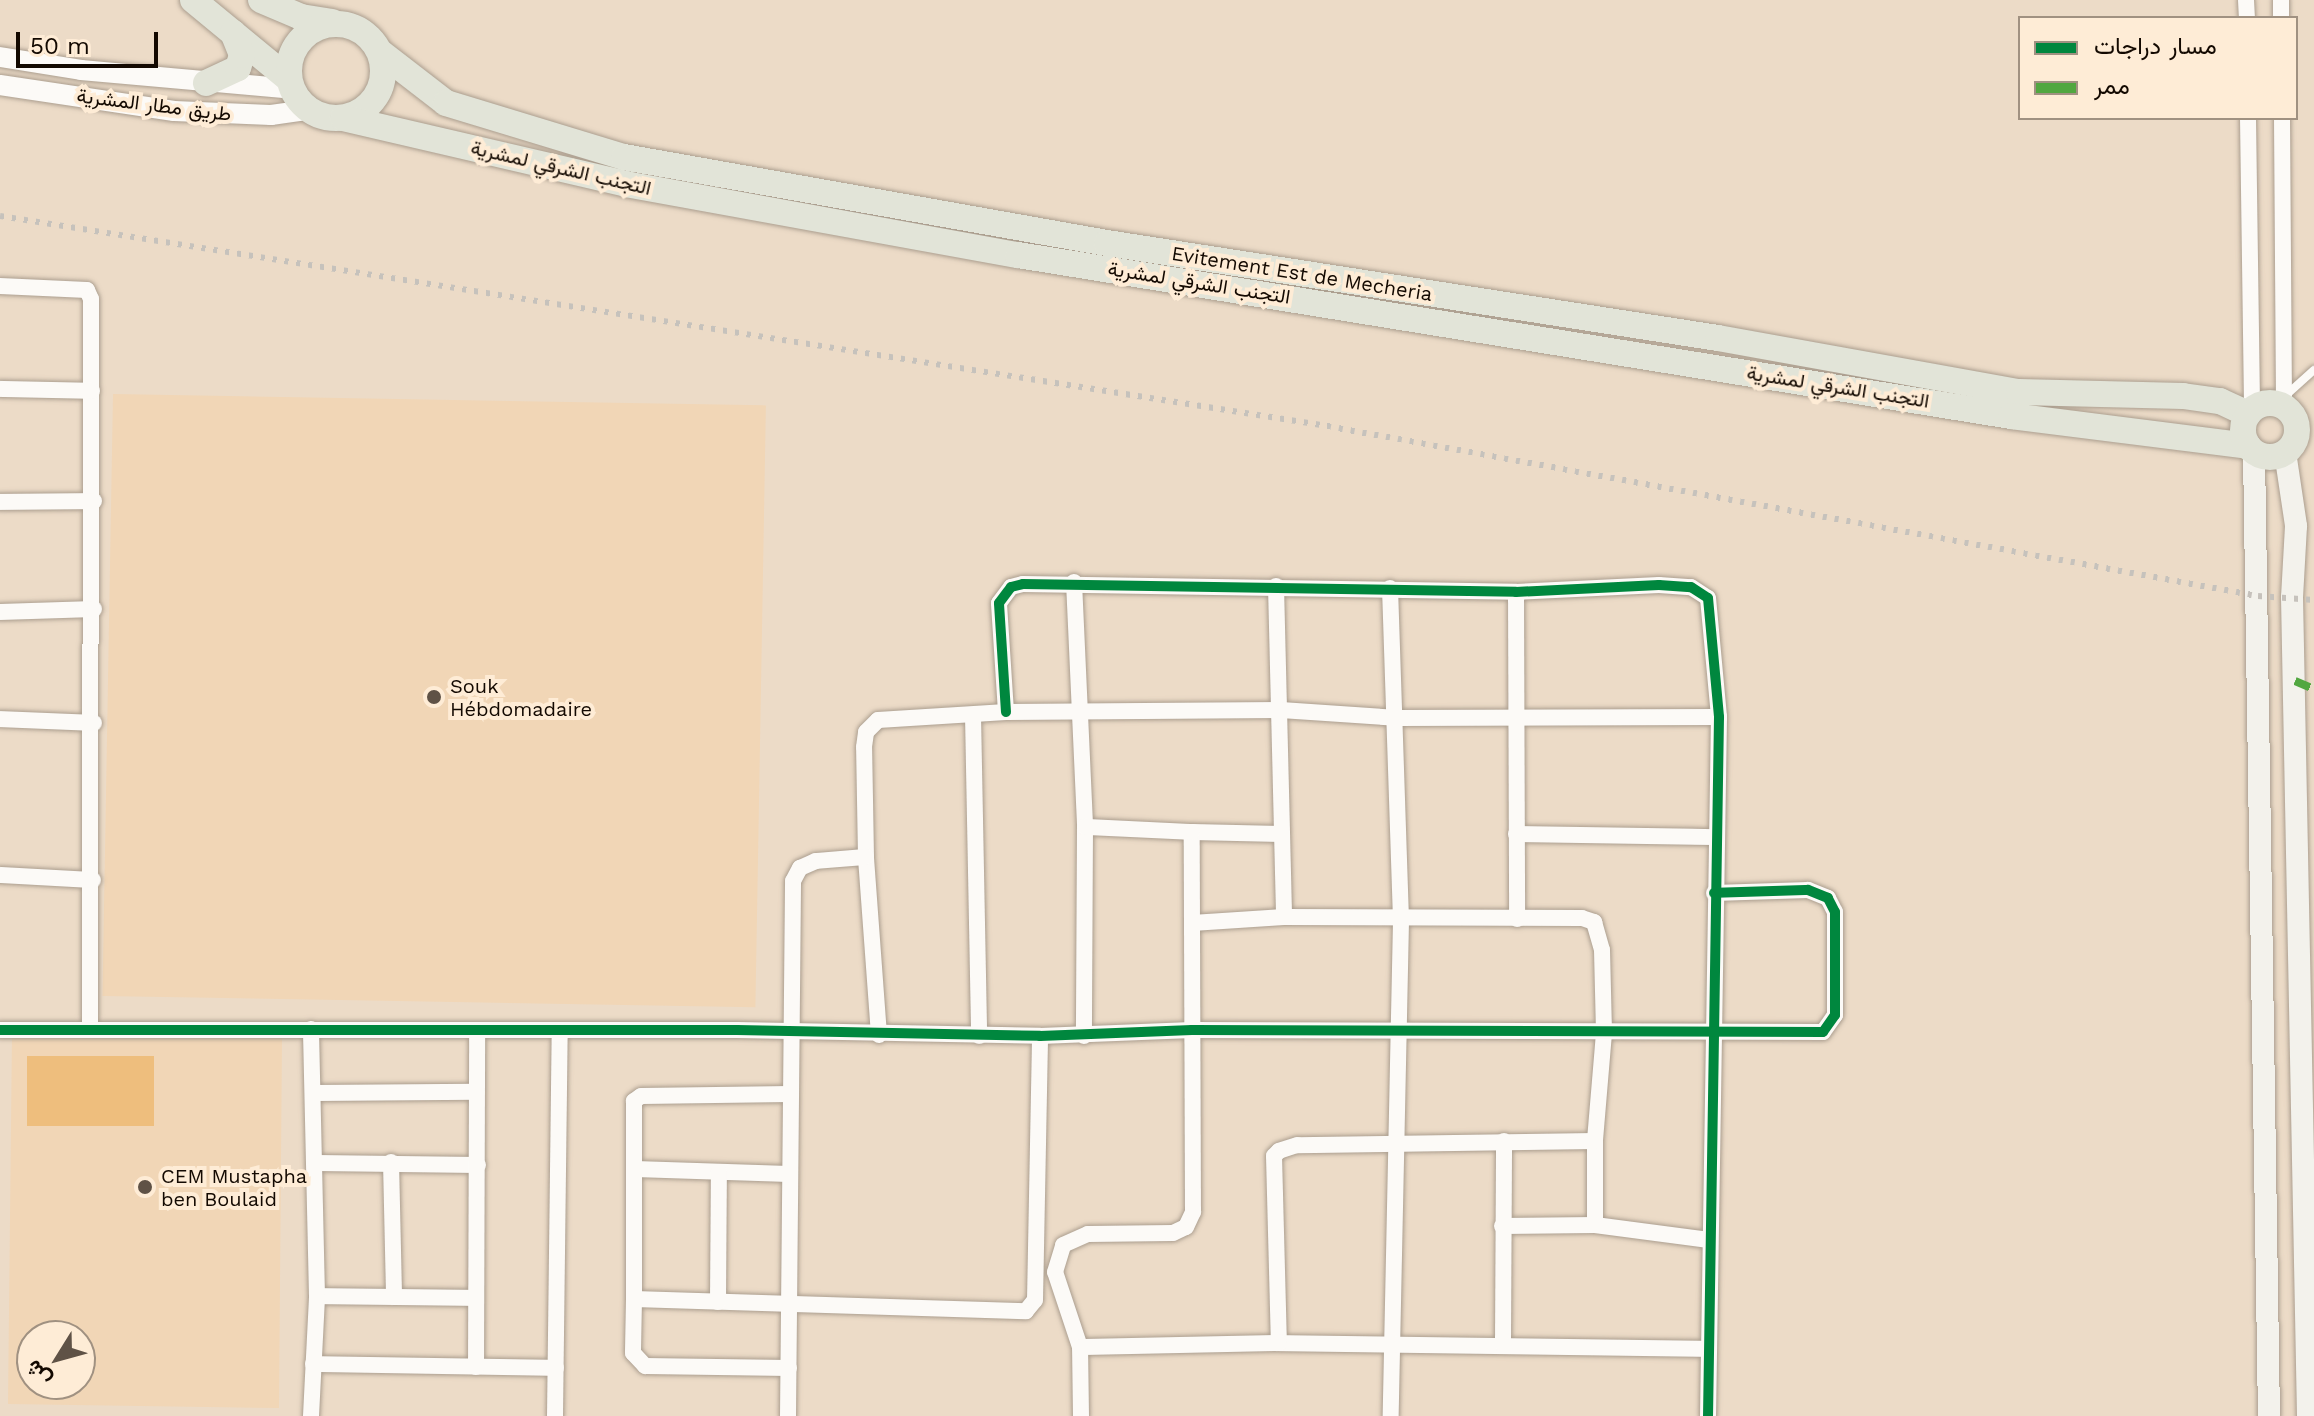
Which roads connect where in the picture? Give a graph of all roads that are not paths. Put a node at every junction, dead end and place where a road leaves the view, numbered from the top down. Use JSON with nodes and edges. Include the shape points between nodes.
{"nodes":[{"id":1,"x":193,"y":0,"type":"edge"},
{"id":2,"x":261,"y":0,"type":"edge"},
{"id":3,"x":341,"y":24,"type":"junction"},
{"id":4,"x":233,"y":33,"type":"junction"},
{"id":5,"x":380,"y":52,"type":"junction"},
{"id":6,"x":0,"y":57,"type":"edge"},
{"id":7,"x":206,"y":83,"type":"junction"},
{"id":8,"x":0,"y":85,"type":"edge"},
{"id":9,"x":297,"y":93,"type":"junction"},
{"id":10,"x":343,"y":118,"type":"junction"},
{"id":11,"x":2248,"y":120,"type":"edge"},
{"id":12,"x":2282,"y":120,"type":"edge"},
{"id":13,"x":0,"y":286,"type":"edge"},
{"id":14,"x":2314,"y":370,"type":"edge"},
{"id":15,"x":0,"y":389,"type":"edge"},
{"id":16,"x":92,"y":391,"type":"junction"},
{"id":17,"x":2293,"y":408,"type":"edge"},
{"id":18,"x":2250,"y":412,"type":"junction"},
{"id":19,"x":2251,"y":449,"type":"junction"},
{"id":20,"x":2296,"y":449,"type":"edge"},
{"id":21,"x":94,"y":501,"type":"junction"},
{"id":22,"x":0,"y":502,"type":"edge"},
{"id":23,"x":1074,"y":582,"type":"junction"},
{"id":24,"x":1276,"y":586,"type":"junction"},
{"id":25,"x":1390,"y":588,"type":"junction"},
{"id":26,"x":1516,"y":592,"type":"junction"},
{"id":27,"x":94,"y":609,"type":"junction"},
{"id":28,"x":0,"y":612,"type":"edge"},
{"id":29,"x":1281,"y":710,"type":"junction"},
{"id":30,"x":1006,"y":712,"type":"junction"},
{"id":31,"x":1081,"y":712,"type":"junction"},
{"id":32,"x":973,"y":715,"type":"junction"},
{"id":33,"x":1515,"y":715,"type":"junction"},
{"id":34,"x":1719,"y":717,"type":"junction"},
{"id":35,"x":1397,"y":718,"type":"junction"},
{"id":36,"x":0,"y":719,"type":"edge"},
{"id":37,"x":94,"y":723,"type":"junction"},
{"id":38,"x":1085,"y":827,"type":"junction"},
{"id":39,"x":1192,"y":832,"type":"junction"},
{"id":40,"x":1281,"y":834,"type":"junction"},
{"id":41,"x":1516,"y":834,"type":"junction"},
{"id":42,"x":1715,"y":837,"type":"junction"},
{"id":43,"x":866,"y":857,"type":"junction"},
{"id":44,"x":0,"y":875,"type":"edge"},
{"id":45,"x":93,"y":880,"type":"junction"},
{"id":46,"x":1714,"y":893,"type":"junction"},
{"id":47,"x":1284,"y":917,"type":"junction"},
{"id":48,"x":1517,"y":919,"type":"junction"},
{"id":49,"x":1401,"y":921,"type":"junction"},
{"id":50,"x":1192,"y":923,"type":"junction"},
{"id":51,"x":90,"y":1028,"type":"junction"},
{"id":52,"x":311,"y":1029,"type":"junction"},
{"id":53,"x":0,"y":1030,"type":"edge"},
{"id":54,"x":1192,"y":1030,"type":"junction"},
{"id":55,"x":477,"y":1031,"type":"junction"},
{"id":56,"x":560,"y":1031,"type":"junction"},
{"id":57,"x":795,"y":1031,"type":"junction"},
{"id":58,"x":1399,"y":1032,"type":"junction"},
{"id":59,"x":1604,"y":1033,"type":"junction"},
{"id":60,"x":879,"y":1035,"type":"junction"},
{"id":61,"x":1713,"y":1035,"type":"junction"},
{"id":62,"x":979,"y":1036,"type":"junction"},
{"id":63,"x":1040,"y":1036,"type":"junction"},
{"id":64,"x":1084,"y":1036,"type":"junction"},
{"id":65,"x":477,"y":1092,"type":"junction"},
{"id":66,"x":315,"y":1093,"type":"junction"},
{"id":67,"x":790,"y":1094,"type":"junction"},
{"id":68,"x":1504,"y":1141,"type":"junction"},
{"id":69,"x":1595,"y":1141,"type":"junction"},
{"id":70,"x":1395,"y":1145,"type":"junction"},
{"id":71,"x":391,"y":1162,"type":"junction"},
{"id":72,"x":317,"y":1163,"type":"junction"},
{"id":73,"x":478,"y":1165,"type":"junction"},
{"id":74,"x":635,"y":1169,"type":"junction"},
{"id":75,"x":719,"y":1172,"type":"junction"},
{"id":76,"x":789,"y":1174,"type":"junction"},
{"id":77,"x":1595,"y":1225,"type":"junction"},
{"id":78,"x":1502,"y":1226,"type":"junction"},
{"id":79,"x":1709,"y":1240,"type":"junction"},
{"id":80,"x":317,"y":1296,"type":"junction"},
{"id":81,"x":394,"y":1297,"type":"junction"},
{"id":82,"x":475,"y":1298,"type":"junction"},
{"id":83,"x":634,"y":1299,"type":"junction"},
{"id":84,"x":718,"y":1302,"type":"junction"},
{"id":85,"x":790,"y":1305,"type":"junction"},
{"id":86,"x":2310,"y":1311,"type":"edge"},
{"id":87,"x":1279,"y":1343,"type":"junction"},
{"id":88,"x":1503,"y":1344,"type":"junction"},
{"id":89,"x":1080,"y":1347,"type":"junction"},
{"id":90,"x":1394,"y":1348,"type":"junction"},
{"id":91,"x":1709,"y":1349,"type":"junction"},
{"id":92,"x":313,"y":1364,"type":"junction"},
{"id":93,"x":476,"y":1367,"type":"junction"},
{"id":94,"x":556,"y":1368,"type":"junction"},
{"id":95,"x":789,"y":1368,"type":"junction"},
{"id":96,"x":311,"y":1416,"type":"edge"},
{"id":97,"x":555,"y":1416,"type":"edge"},
{"id":98,"x":788,"y":1416,"type":"edge"},
{"id":99,"x":1081,"y":1416,"type":"edge"},
{"id":100,"x":1391,"y":1416,"type":"edge"},
{"id":101,"x":1708,"y":1416,"type":"edge"},
{"id":102,"x":2269,"y":1416,"type":"edge"},
{"id":103,"x":2308,"y":1416,"type":"edge"}],
"edges":[{"from":1,"to":4,"type":"highway"},
{"from":2,"to":3,"type":"highway","via":[[301,17]]},
{"from":3,"to":5,"type":"highway","via":[[364,33]]},
{"from":3,"to":9,"type":"highway","via":[[323,25],[302,39],[289,62]]},
{"from":4,"to":7,"type":"highway","via":[[242,55],[238,68]]},
{"from":4,"to":9,"type":"highway"},
{"from":5,"to":10,"type":"highway","via":[[384,69],[377,94],[360,113]]},
{"from":5,"to":18,"type":"highway","name":"Evitement Est de Mecheria","via":[[446,103],[624,157],[1107,243],[1718,338],[2019,392],[2183,396]]},
{"from":6,"to":7,"type":"street","name":"طريق مطار المشرية"},
{"from":7,"to":9,"type":"street","name":"طريق مطار المشرية"},
{"from":8,"to":9,"type":"street","name":"طريق مطار المشرية","via":[[174,111],[271,115]]},
{"from":9,"to":10,"type":"highway"},
{"from":10,"to":19,"type":"highway","name":"التجنب الشرقي لمشرية","via":[[626,184],[780,213],[2011,416]]},
{"from":11,"to":18,"type":"street"},
{"from":12,"to":17,"type":"street"},
{"from":13,"to":16,"type":"street","via":[[90,292]]},
{"from":14,"to":17,"type":"lane"},
{"from":15,"to":16,"type":"street"},
{"from":16,"to":21,"type":"street"},
{"from":17,"to":18,"type":"highway","via":[[2268,403]]},
{"from":17,"to":20,"type":"highway"},
{"from":18,"to":19,"type":"highway","via":[[2243,430]]},
{"from":19,"to":20,"type":"highway","via":[[2269,457]]},
{"from":19,"to":102,"type":"main road"},
{"from":20,"to":86,"type":"main road","via":[[2292,597]]},
{"from":21,"to":22,"type":"street"},
{"from":21,"to":27,"type":"street"},
{"from":23,"to":24,"type":"street"},
{"from":23,"to":30,"type":"street","via":[[1023,584],[1003,594]]},
{"from":23,"to":31,"type":"street"},
{"from":24,"to":25,"type":"street"},
{"from":24,"to":29,"type":"street"},
{"from":25,"to":26,"type":"street"},
{"from":25,"to":35,"type":"street"},
{"from":26,"to":33,"type":"street"},
{"from":26,"to":34,"type":"street","via":[[1659,585],[1702,593],[1713,615]]},
{"from":27,"to":28,"type":"street"},
{"from":27,"to":37,"type":"street"},
{"from":29,"to":31,"type":"street"},
{"from":29,"to":35,"type":"street"},
{"from":29,"to":40,"type":"street"},
{"from":30,"to":31,"type":"street"},
{"from":30,"to":32,"type":"street"},
{"from":31,"to":38,"type":"street"},
{"from":32,"to":43,"type":"street","via":[[890,717],[871,725],[864,747]]},
{"from":32,"to":62,"type":"street"},
{"from":33,"to":34,"type":"street"},
{"from":33,"to":35,"type":"street"},
{"from":33,"to":41,"type":"street"},
{"from":34,"to":42,"type":"street"},
{"from":35,"to":49,"type":"street"},
{"from":36,"to":37,"type":"street"},
{"from":37,"to":45,"type":"street"},
{"from":38,"to":39,"type":"street"},
{"from":38,"to":64,"type":"street"},
{"from":39,"to":40,"type":"street"},
{"from":39,"to":50,"type":"street"},
{"from":40,"to":47,"type":"street"},
{"from":41,"to":42,"type":"street"},
{"from":41,"to":48,"type":"street"},
{"from":42,"to":46,"type":"street"},
{"from":43,"to":57,"type":"street","via":[[816,861],[795,875]]},
{"from":43,"to":60,"type":"street"},
{"from":44,"to":45,"type":"street"},
{"from":45,"to":51,"type":"street"},
{"from":46,"to":61,"type":"street"},
{"from":46,"to":61,"type":"street","via":[[1808,890],[1828,898],[1835,912],[1835,1015],[1815,1035]]},
{"from":47,"to":49,"type":"street"},
{"from":47,"to":50,"type":"street"},
{"from":48,"to":49,"type":"street"},
{"from":48,"to":59,"type":"street","via":[[1594,922],[1600,934]]},
{"from":49,"to":58,"type":"street"},
{"from":50,"to":54,"type":"street"},
{"from":51,"to":52,"type":"street"},
{"from":51,"to":53,"type":"street"},
{"from":52,"to":55,"type":"street"},
{"from":52,"to":66,"type":"street"},
{"from":54,"to":58,"type":"street"},
{"from":54,"to":64,"type":"street"},
{"from":54,"to":89,"type":"street","via":[[1191,1219],[1173,1233],[1088,1234],[1063,1245],[1055,1272]]},
{"from":55,"to":56,"type":"street"},
{"from":55,"to":65,"type":"street"},
{"from":56,"to":57,"type":"street"},
{"from":56,"to":94,"type":"street"},
{"from":57,"to":60,"type":"street"},
{"from":57,"to":67,"type":"street"},
{"from":58,"to":59,"type":"street"},
{"from":58,"to":70,"type":"street"},
{"from":59,"to":61,"type":"street"},
{"from":59,"to":69,"type":"street"},
{"from":60,"to":62,"type":"street"},
{"from":61,"to":79,"type":"street"},
{"from":62,"to":63,"type":"street"},
{"from":63,"to":64,"type":"street"},
{"from":63,"to":85,"type":"street","via":[[1031,1306],[1017,1313]]},
{"from":65,"to":66,"type":"street"},
{"from":65,"to":73,"type":"street"},
{"from":66,"to":72,"type":"street"},
{"from":67,"to":74,"type":"street","via":[[636,1097]]},
{"from":67,"to":76,"type":"street"},
{"from":68,"to":69,"type":"street"},
{"from":68,"to":70,"type":"street"},
{"from":68,"to":78,"type":"street"},
{"from":69,"to":77,"type":"street"},
{"from":70,"to":87,"type":"street","via":[[1297,1145],[1274,1156]]},
{"from":70,"to":90,"type":"street"},
{"from":71,"to":72,"type":"street"},
{"from":71,"to":73,"type":"street"},
{"from":71,"to":81,"type":"street"},
{"from":72,"to":80,"type":"street"},
{"from":73,"to":82,"type":"street"},
{"from":74,"to":75,"type":"street"},
{"from":74,"to":83,"type":"street"},
{"from":75,"to":76,"type":"street"},
{"from":75,"to":84,"type":"street"},
{"from":76,"to":85,"type":"street"},
{"from":77,"to":78,"type":"street"},
{"from":77,"to":79,"type":"street"},
{"from":78,"to":88,"type":"street"},
{"from":79,"to":91,"type":"street"},
{"from":80,"to":81,"type":"street"},
{"from":80,"to":92,"type":"street"},
{"from":81,"to":82,"type":"street"},
{"from":82,"to":93,"type":"street"},
{"from":83,"to":84,"type":"street"},
{"from":83,"to":95,"type":"street","via":[[633,1353],[645,1366]]},
{"from":84,"to":85,"type":"street"},
{"from":85,"to":95,"type":"street"},
{"from":86,"to":103,"type":"main road"},
{"from":87,"to":89,"type":"street"},
{"from":87,"to":90,"type":"street"},
{"from":88,"to":90,"type":"street"},
{"from":88,"to":91,"type":"street"},
{"from":89,"to":99,"type":"street"},
{"from":90,"to":100,"type":"street"},
{"from":91,"to":101,"type":"street"},
{"from":92,"to":93,"type":"street"},
{"from":92,"to":96,"type":"street"},
{"from":93,"to":94,"type":"street"},
{"from":94,"to":97,"type":"street"},
{"from":95,"to":98,"type":"street"}]}
